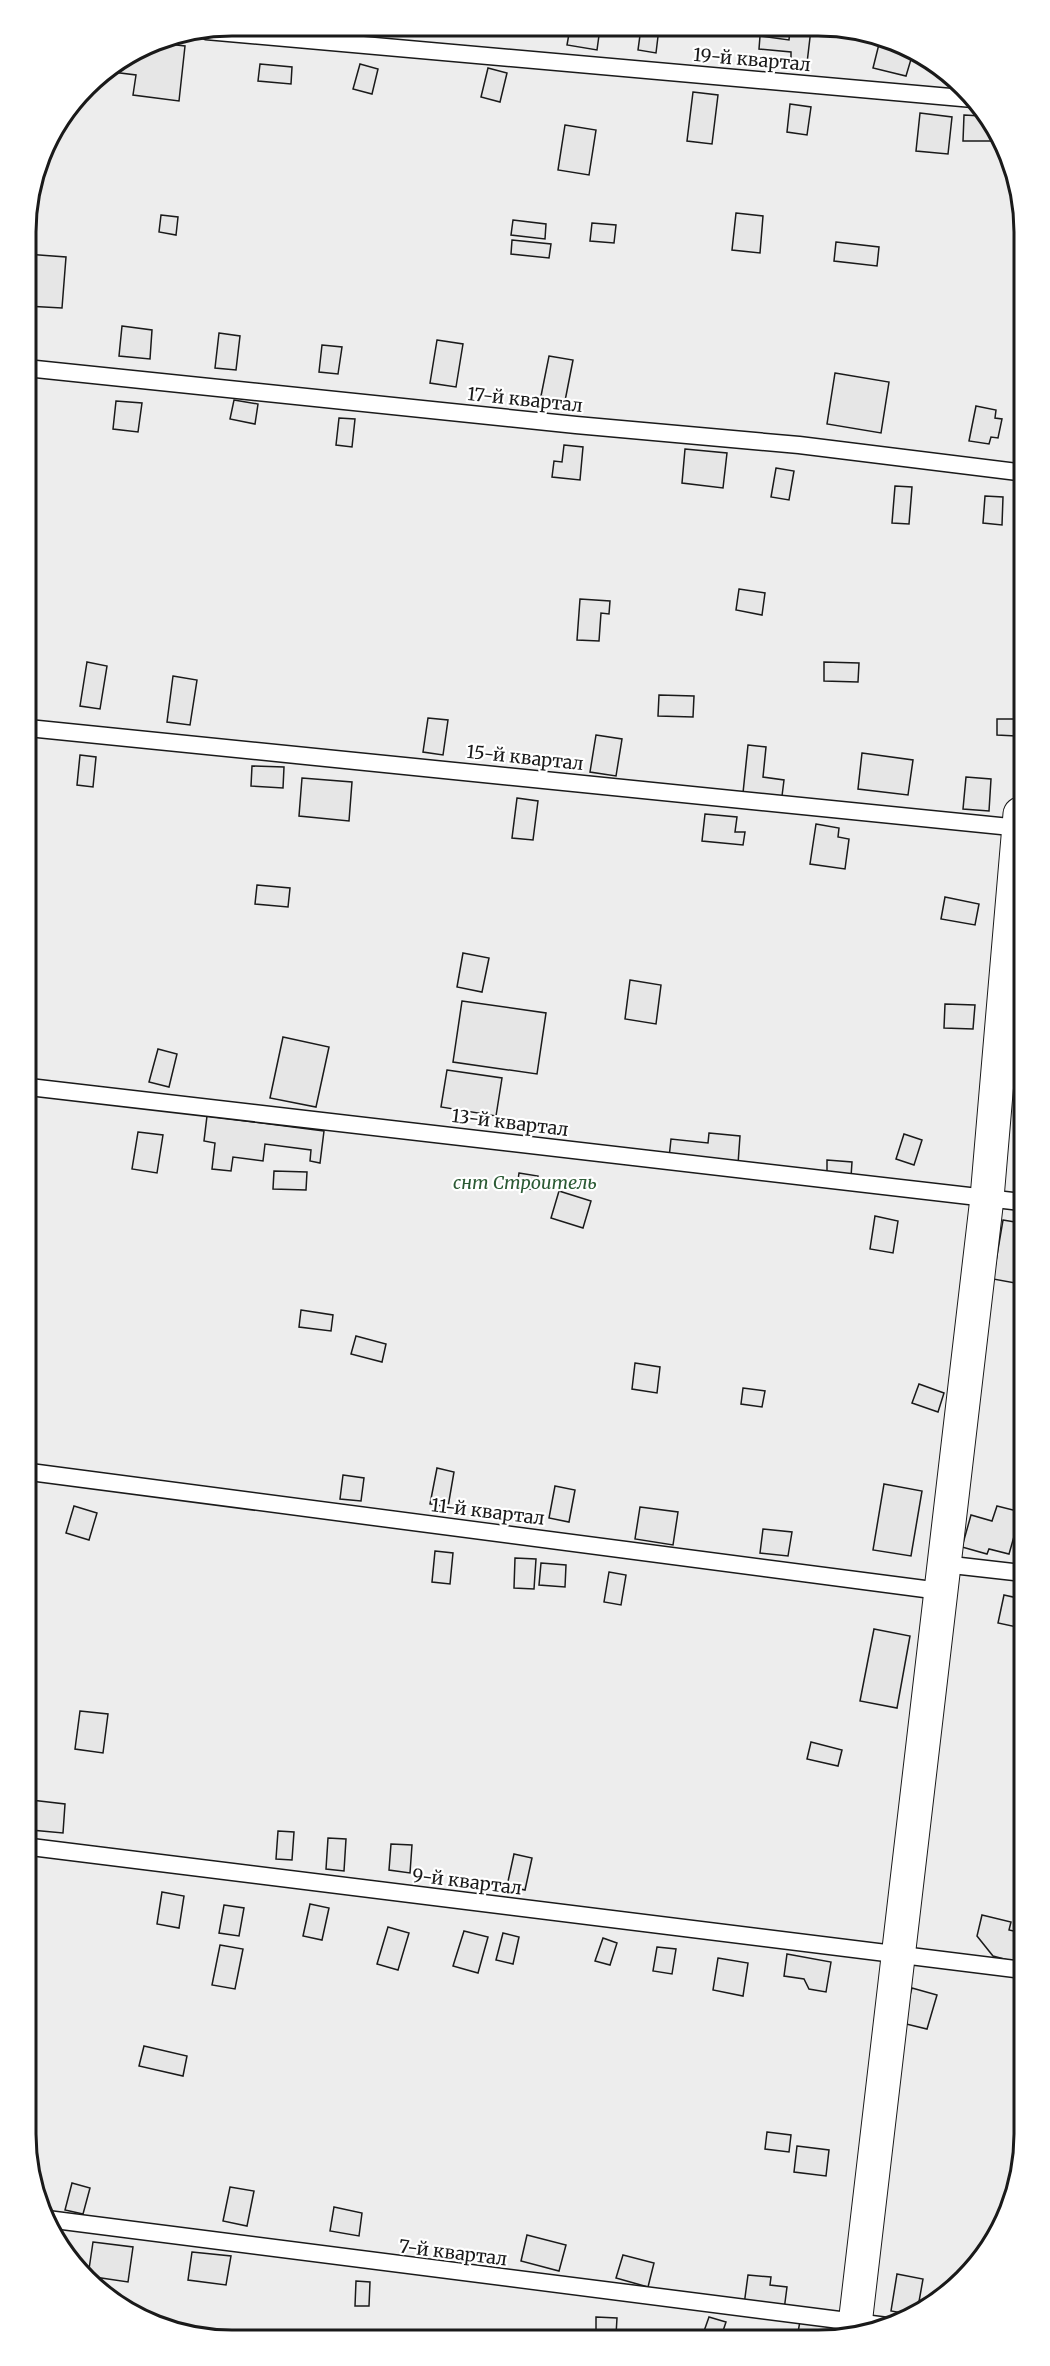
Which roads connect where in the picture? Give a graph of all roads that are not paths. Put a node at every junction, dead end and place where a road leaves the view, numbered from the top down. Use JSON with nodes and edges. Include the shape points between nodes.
{"nodes":[{"id":1,"x":262,"y":36,"type":"edge"},
{"id":2,"x":960,"y":98,"type":"edge"},
{"id":3,"x":36,"y":369,"type":"edge"},
{"id":4,"x":1014,"y":472,"type":"edge"},
{"id":5,"x":36,"y":729,"type":"edge"},
{"id":6,"x":1014,"y":827,"type":"edge"},
{"id":7,"x":1014,"y":886,"type":"edge"},
{"id":8,"x":36,"y":1088,"type":"edge"},
{"id":9,"x":987,"y":1198,"type":"junction"},
{"id":10,"x":1014,"y":1201,"type":"edge"},
{"id":11,"x":36,"y":1473,"type":"edge"},
{"id":12,"x":1014,"y":1574,"type":"edge"},
{"id":13,"x":942,"y":1578,"type":"junction"},
{"id":14,"x":36,"y":1848,"type":"edge"},
{"id":15,"x":898,"y":1956,"type":"junction"},
{"id":16,"x":1014,"y":1969,"type":"edge"},
{"id":17,"x":56,"y":2220,"type":"edge"},
{"id":18,"x":854,"y":2326,"type":"edge"},
{"id":19,"x":848,"y":2327,"type":"edge"}],
"edges":[{"from":1,"to":2,"type":"lane","name":"19-й квартал"},
{"from":3,"to":4,"type":"lane","name":"17-й квартал"},
{"from":5,"to":6,"type":"lane","name":"15-й квартал"},
{"from":7,"to":9,"type":"street"},
{"from":8,"to":9,"type":"lane","name":"13-й квартал"},
{"from":9,"to":10,"type":"lane","name":"13-й квартал"},
{"from":9,"to":13,"type":"street"},
{"from":11,"to":13,"type":"lane","name":"11-й квартал"},
{"from":12,"to":13,"type":"lane","name":"11-й квартал"},
{"from":13,"to":15,"type":"street"},
{"from":14,"to":15,"type":"lane","name":"9-й квартал"},
{"from":15,"to":16,"type":"lane","name":"9-й квартал"},
{"from":15,"to":18,"type":"street"},
{"from":17,"to":19,"type":"lane","name":"7-й квартал"}]}
